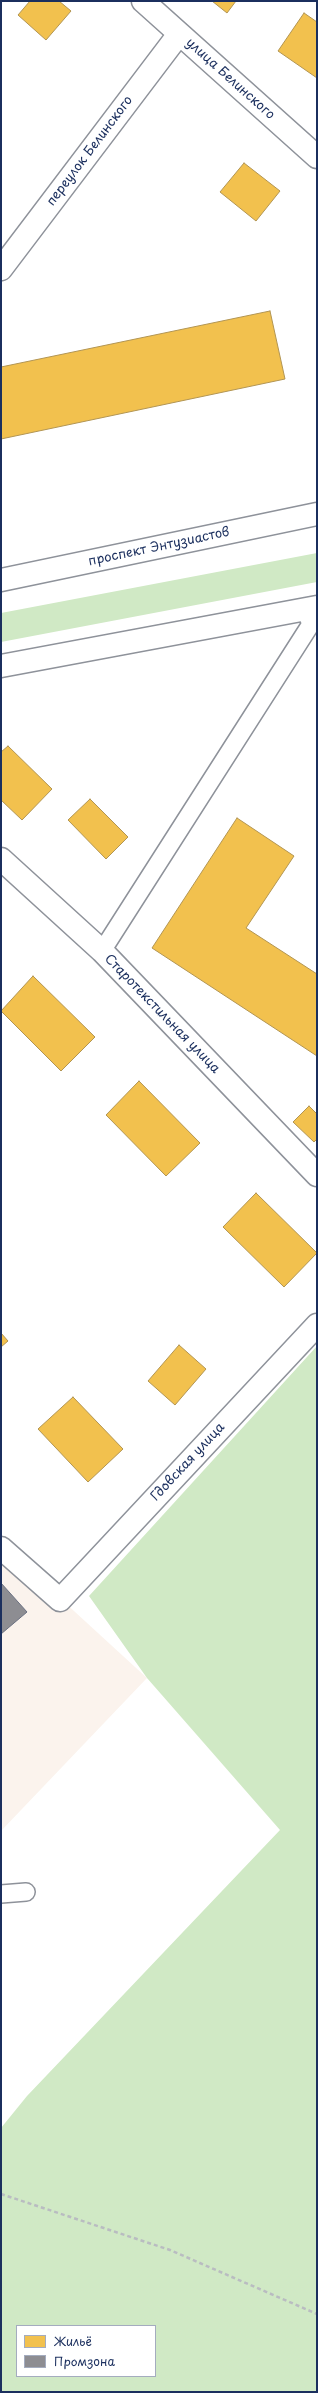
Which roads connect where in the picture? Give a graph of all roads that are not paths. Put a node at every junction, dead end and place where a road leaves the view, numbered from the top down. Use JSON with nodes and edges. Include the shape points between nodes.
{"nodes":[{"id":1,"x":143,"y":1,"type":"edge"},
{"id":2,"x":179,"y":34,"type":"junction"},
{"id":3,"x":317,"y":157,"type":"edge"},
{"id":4,"x":1,"y":268,"type":"edge"},
{"id":5,"x":317,"y":514,"type":"edge"},
{"id":6,"x":1,"y":580,"type":"edge"},
{"id":7,"x":311,"y":608,"type":"edge"},
{"id":8,"x":1,"y":666,"type":"edge"},
{"id":9,"x":1,"y":859,"type":"edge"},
{"id":10,"x":102,"y":951,"type":"junction"},
{"id":11,"x":317,"y":1175,"type":"edge"},
{"id":12,"x":317,"y":1325,"type":"edge"},
{"id":13,"x":1,"y":1548,"type":"edge"},
{"id":14,"x":26,"y":1892,"type":"dead end"},
{"id":15,"x":1,"y":1894,"type":"edge"}],
"edges":[{"from":1,"to":2,"type":"street","name":"улица Белинского"},
{"from":2,"to":3,"type":"street","name":"улица Белинского"},
{"from":2,"to":4,"type":"street","name":"переулок Белинского"},
{"from":5,"to":6,"type":"street","name":"проспект Энтузиастов"},
{"from":7,"to":8,"type":"street"},
{"from":7,"to":10,"type":"lane","via":[[311,624]]},
{"from":9,"to":10,"type":"street","name":"Старотекстильная улица"},
{"from":10,"to":11,"type":"street","name":"Старотекстильная улица"},
{"from":12,"to":13,"type":"street","name":"Гдовская улица","via":[[60,1600]]},
{"from":14,"to":15,"type":"lane"}]}
